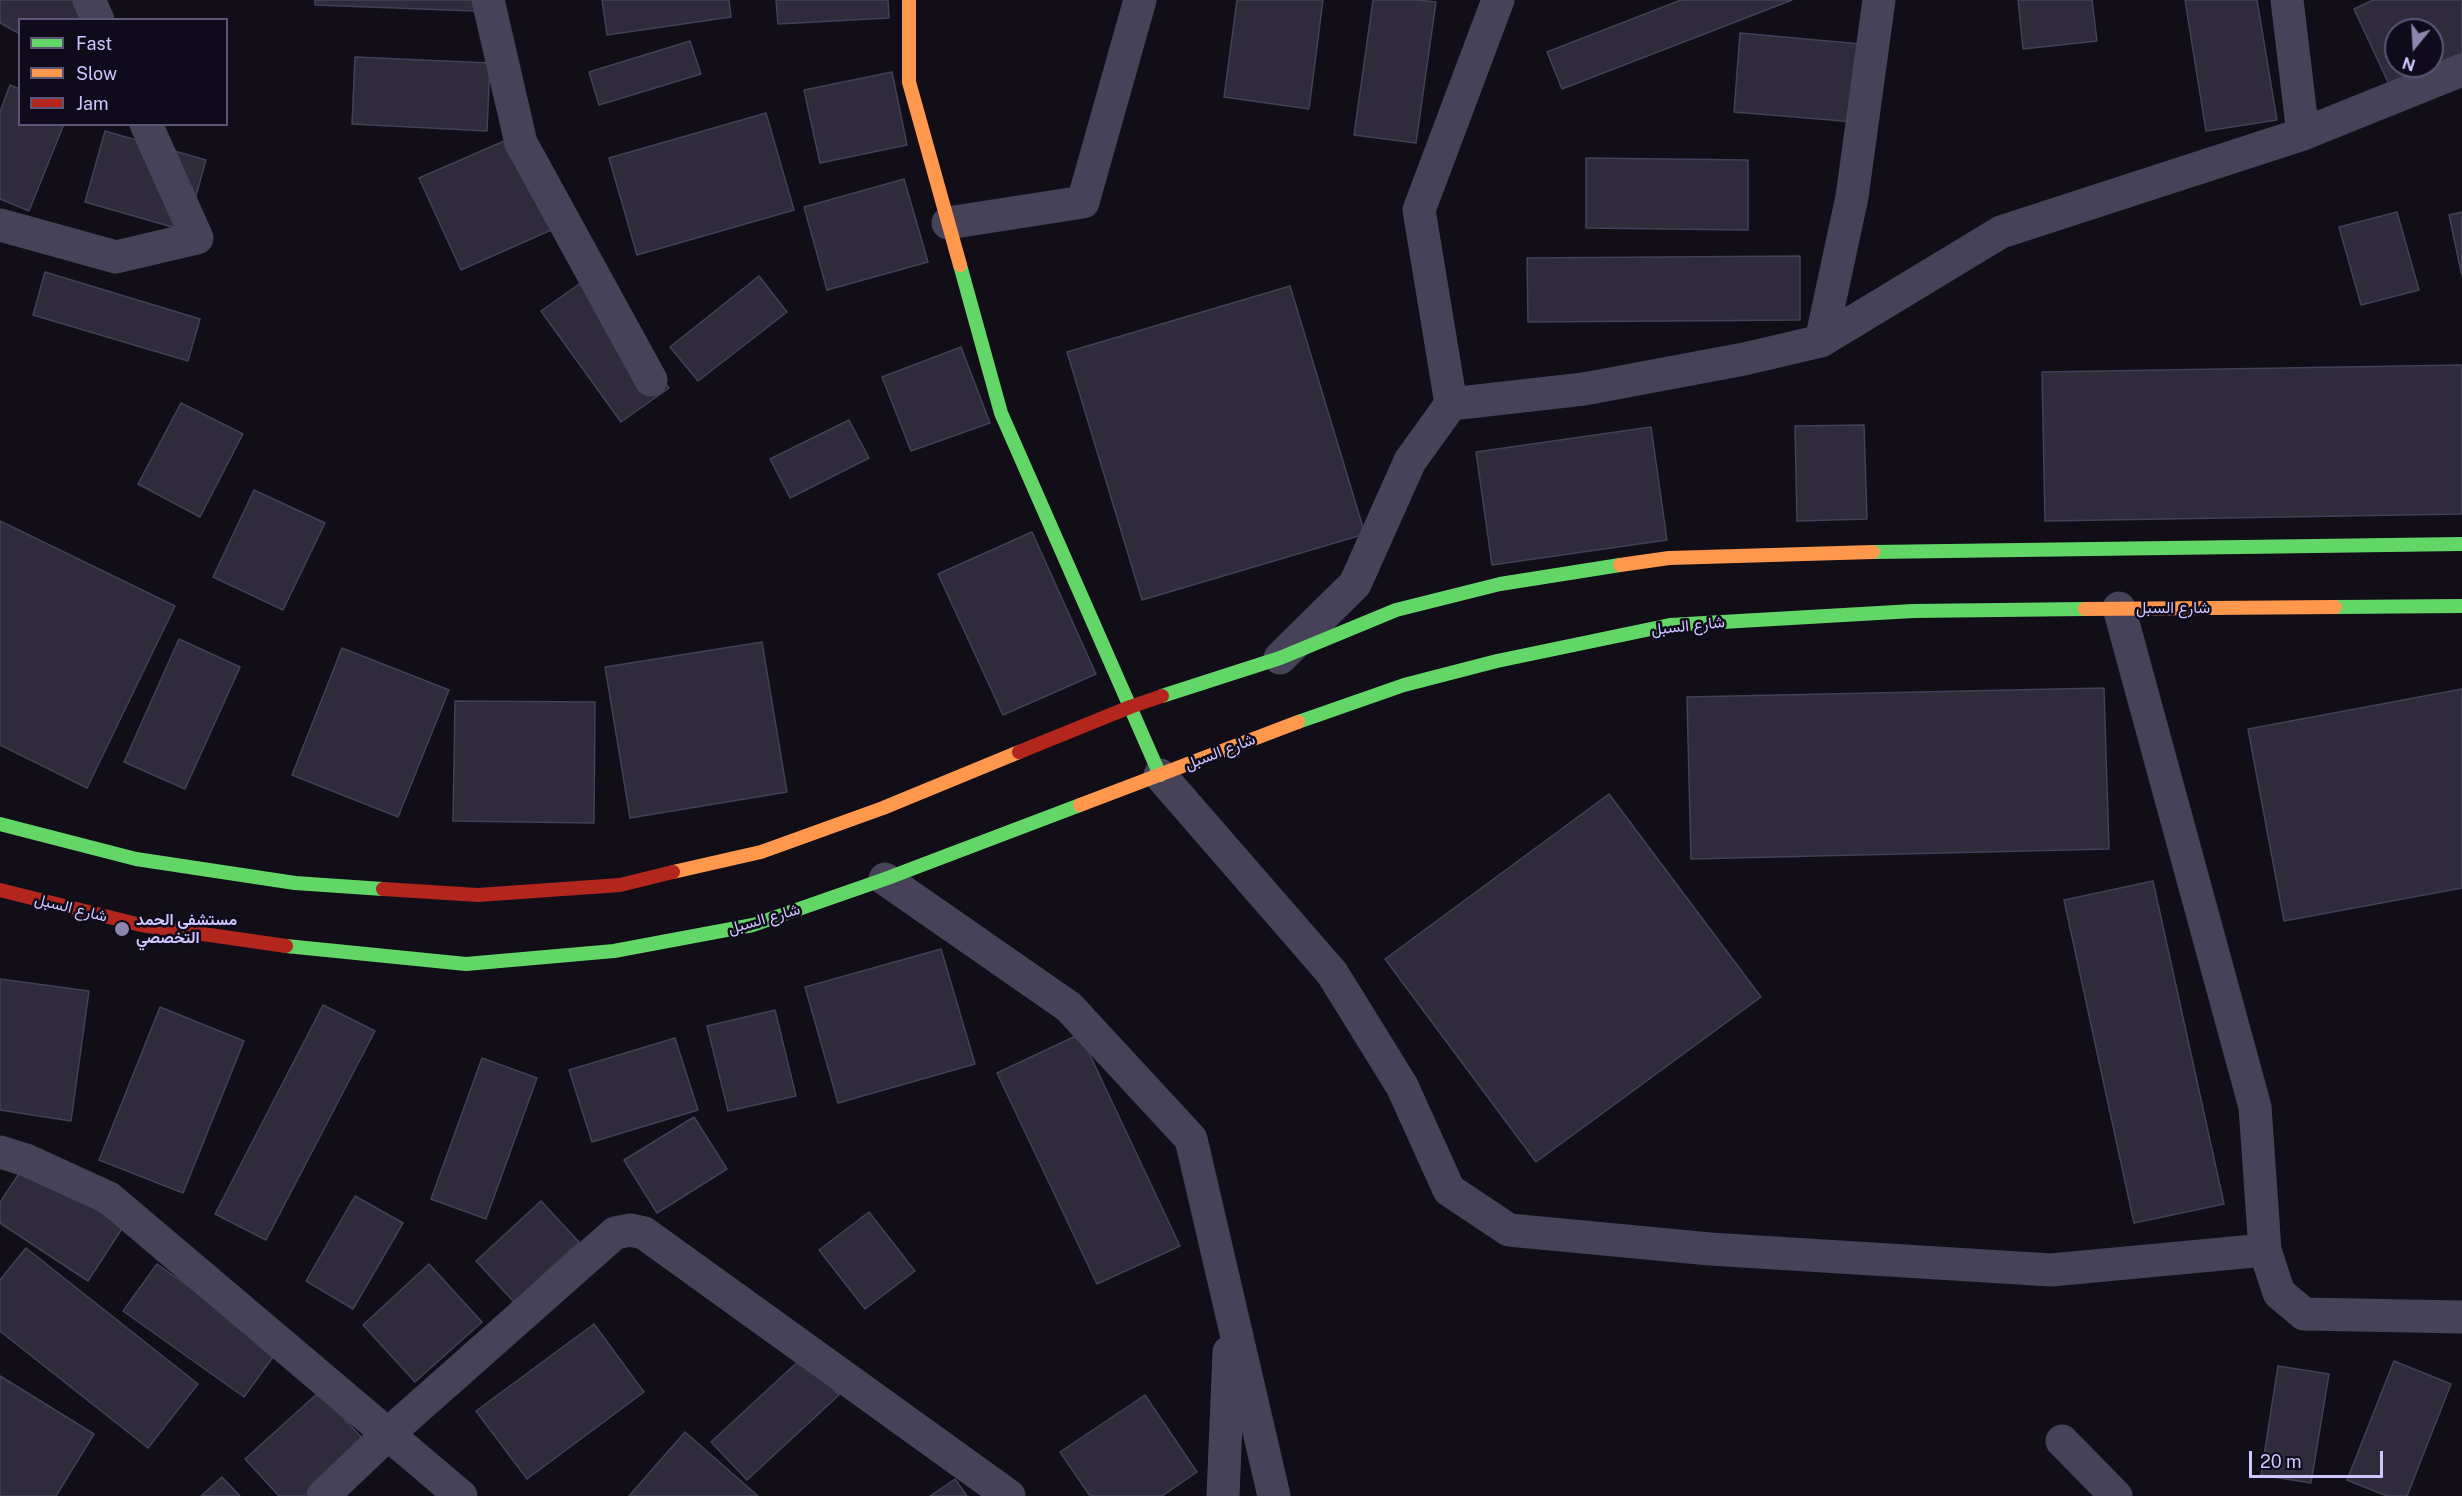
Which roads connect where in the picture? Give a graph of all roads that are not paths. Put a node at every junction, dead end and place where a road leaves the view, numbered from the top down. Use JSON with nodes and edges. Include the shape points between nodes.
{"nodes":[{"id":1,"x":89,"y":0,"type":"edge"},
{"id":2,"x":488,"y":0,"type":"edge"},
{"id":3,"x":909,"y":0,"type":"edge"},
{"id":4,"x":1140,"y":0,"type":"edge"},
{"id":5,"x":1498,"y":0,"type":"edge"},
{"id":6,"x":1879,"y":0,"type":"edge"},
{"id":7,"x":2287,"y":0,"type":"edge"},
{"id":8,"x":97,"y":18,"type":"edge"},
{"id":9,"x":2462,"y":70,"type":"edge"},
{"id":10,"x":147,"y":126,"type":"edge"},
{"id":11,"x":2303,"y":134,"type":"junction"},
{"id":12,"x":948,"y":223,"type":"junction"},
{"id":13,"x":0,"y":225,"type":"edge"},
{"id":14,"x":1821,"y":341,"type":"junction"},
{"id":15,"x":651,"y":380,"type":"dead end"},
{"id":16,"x":1451,"y":404,"type":"junction"},
{"id":17,"x":2462,"y":544,"type":"edge"},
{"id":18,"x":2462,"y":606,"type":"edge"},
{"id":19,"x":2119,"y":608,"type":"junction"},
{"id":20,"x":1280,"y":657,"type":"junction"},
{"id":21,"x":1130,"y":707,"type":"junction"},
{"id":22,"x":1160,"y":775,"type":"junction"},
{"id":23,"x":1,"y":831,"type":"edge"},
{"id":24,"x":885,"y":879,"type":"junction"},
{"id":25,"x":0,"y":890,"type":"edge"},
{"id":26,"x":0,"y":1152,"type":"edge"},
{"id":27,"x":2265,"y":1250,"type":"junction"},
{"id":28,"x":1230,"y":1311,"type":"junction"},
{"id":29,"x":2462,"y":1317,"type":"edge"},
{"id":30,"x":388,"y":1434,"type":"junction"},
{"id":31,"x":2062,"y":1441,"type":"dead end"},
{"id":32,"x":1215,"y":1492,"type":"edge"},
{"id":33,"x":323,"y":1496,"type":"edge"},
{"id":34,"x":461,"y":1496,"type":"edge"},
{"id":35,"x":1009,"y":1496,"type":"edge"},
{"id":36,"x":1274,"y":1496,"type":"edge"},
{"id":37,"x":2116,"y":1496,"type":"edge"}],
"edges":[{"from":1,"to":8,"type":"street"},
{"from":2,"to":15,"type":"street","via":[[521,142]]},
{"from":3,"to":12,"type":"main road","via":[[909,82]]},
{"from":4,"to":12,"type":"street","via":[[1083,202]]},
{"from":5,"to":16,"type":"street","via":[[1419,210]]},
{"from":6,"to":14,"type":"street","via":[[1852,197]]},
{"from":7,"to":11,"type":"street"},
{"from":9,"to":11,"type":"street"},
{"from":10,"to":13,"type":"street","via":[[197,238],[116,257]]},
{"from":11,"to":14,"type":"street","via":[[2001,232]]},
{"from":12,"to":21,"type":"main road","via":[[1001,413]]},
{"from":14,"to":16,"type":"street","via":[[1584,388]]},
{"from":16,"to":20,"type":"street","via":[[1410,461],[1355,584]]},
{"from":17,"to":20,"type":"main road","via":[[1669,558],[1500,584],[1396,610]]},
{"from":18,"to":19,"type":"main road","name":"شارع السبل"},
{"from":19,"to":22,"type":"main road","name":"شارع السبل","via":[[1913,611],[1670,625],[1404,685]]},
{"from":19,"to":27,"type":"street","via":[[2255,1107]]},
{"from":20,"to":21,"type":"main road"},
{"from":21,"to":22,"type":"main road"},
{"from":21,"to":23,"type":"main road","via":[[883,808],[761,852],[620,885],[478,895],[295,883],[136,859]]},
{"from":22,"to":24,"type":"main road","name":"شارع السبل"},
{"from":22,"to":27,"type":"street","via":[[1332,973],[1402,1086],[1449,1190],[1509,1230],[1710,1249],[2051,1270]]},
{"from":24,"to":25,"type":"main road","name":"شارع السبل","via":[[753,925],[614,951],[466,964],[286,946],[141,925]]},
{"from":24,"to":28,"type":"street","via":[[1069,1006],[1191,1139]]},
{"from":26,"to":30,"type":"street","via":[[109,1198]]},
{"from":27,"to":29,"type":"street","via":[[2279,1293],[2304,1314]]},
{"from":28,"to":32,"type":"street"},
{"from":28,"to":36,"type":"street"},
{"from":30,"to":33,"type":"street"},
{"from":30,"to":34,"type":"street"},
{"from":30,"to":35,"type":"street","via":[[615,1233],[630,1230],[644,1233]]},
{"from":31,"to":37,"type":"street"}]}
